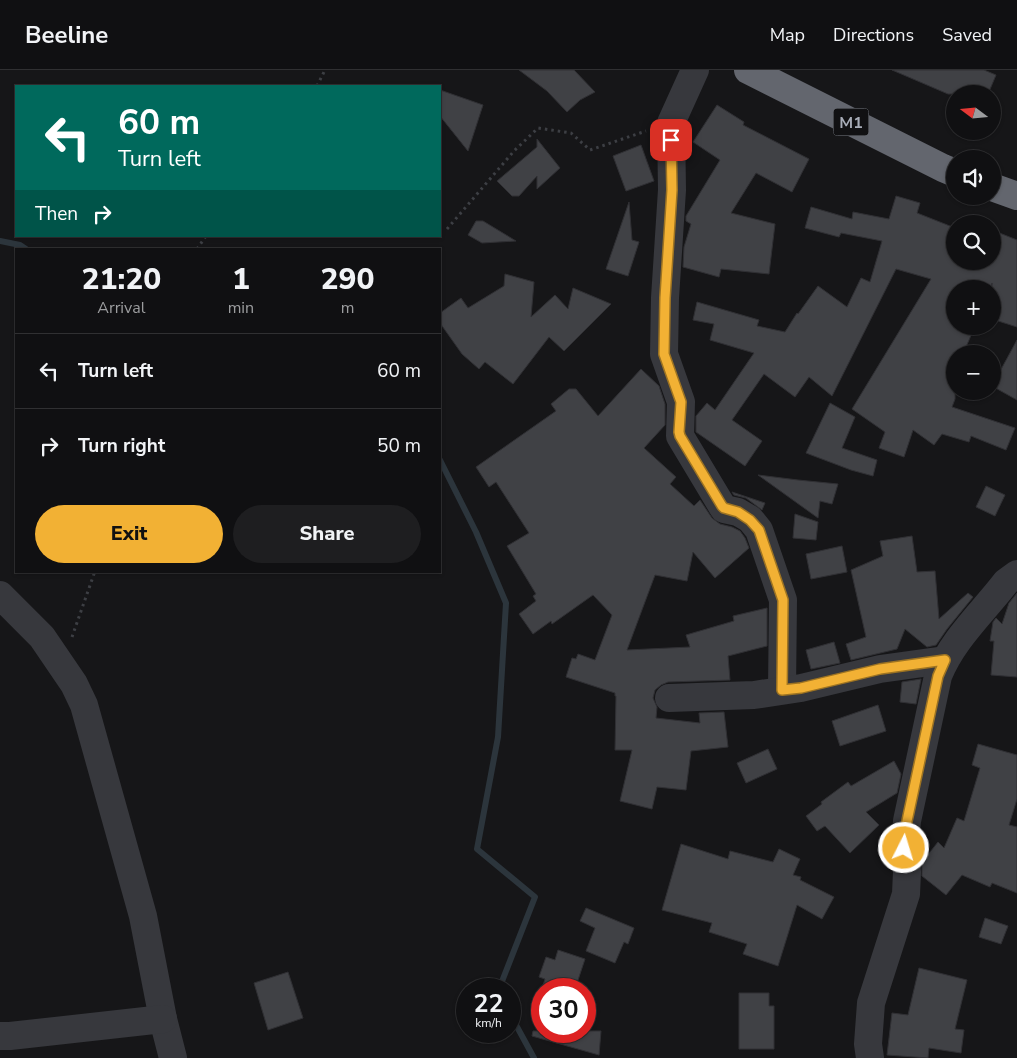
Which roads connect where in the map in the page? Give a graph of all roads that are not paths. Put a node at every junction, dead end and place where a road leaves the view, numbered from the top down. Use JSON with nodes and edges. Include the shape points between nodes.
{"nodes":[{"id":1,"x":695,"y":70,"type":"edge"},
{"id":2,"x":748,"y":70,"type":"edge"},
{"id":3,"x":946,"y":169,"type":"edge"},
{"id":4,"x":1001,"y":190,"type":"edge"},
{"id":5,"x":1017,"y":196,"type":"edge"},
{"id":6,"x":1017,"y":574,"type":"edge"},
{"id":7,"x":0,"y":595,"type":"edge"},
{"id":8,"x":945,"y":660,"type":"junction"},
{"id":9,"x":782,"y":690,"type":"junction"},
{"id":10,"x":669,"y":698,"type":"dead end"},
{"id":11,"x":163,"y":1019,"type":"junction"},
{"id":12,"x":0,"y":1036,"type":"edge"},
{"id":13,"x":174,"y":1058,"type":"edge"},
{"id":14,"x":870,"y":1058,"type":"edge"}],
"edges":[{"from":1,"to":9,"type":"street","via":[[671,123],[672,190],[664,354],[681,402],[680,436],[722,506],[738,512],[759,530],[783,600]]},
{"from":2,"to":3,"type":"highway","number":"M1"},
{"from":4,"to":5,"type":"highway"},
{"from":6,"to":8,"type":"street","via":[[1006,582]]},
{"from":7,"to":11,"type":"street","via":[[42,637],[63,666],[84,705],[143,916]]},
{"from":8,"to":9,"type":"street","via":[[880,669]]},
{"from":8,"to":14,"type":"street","via":[[938,676],[907,821],[904,848],[906,894],[871,1003]]},
{"from":9,"to":10,"type":"street","via":[[754,695]]},
{"from":11,"to":12,"type":"street"},
{"from":11,"to":13,"type":"street"}]}
